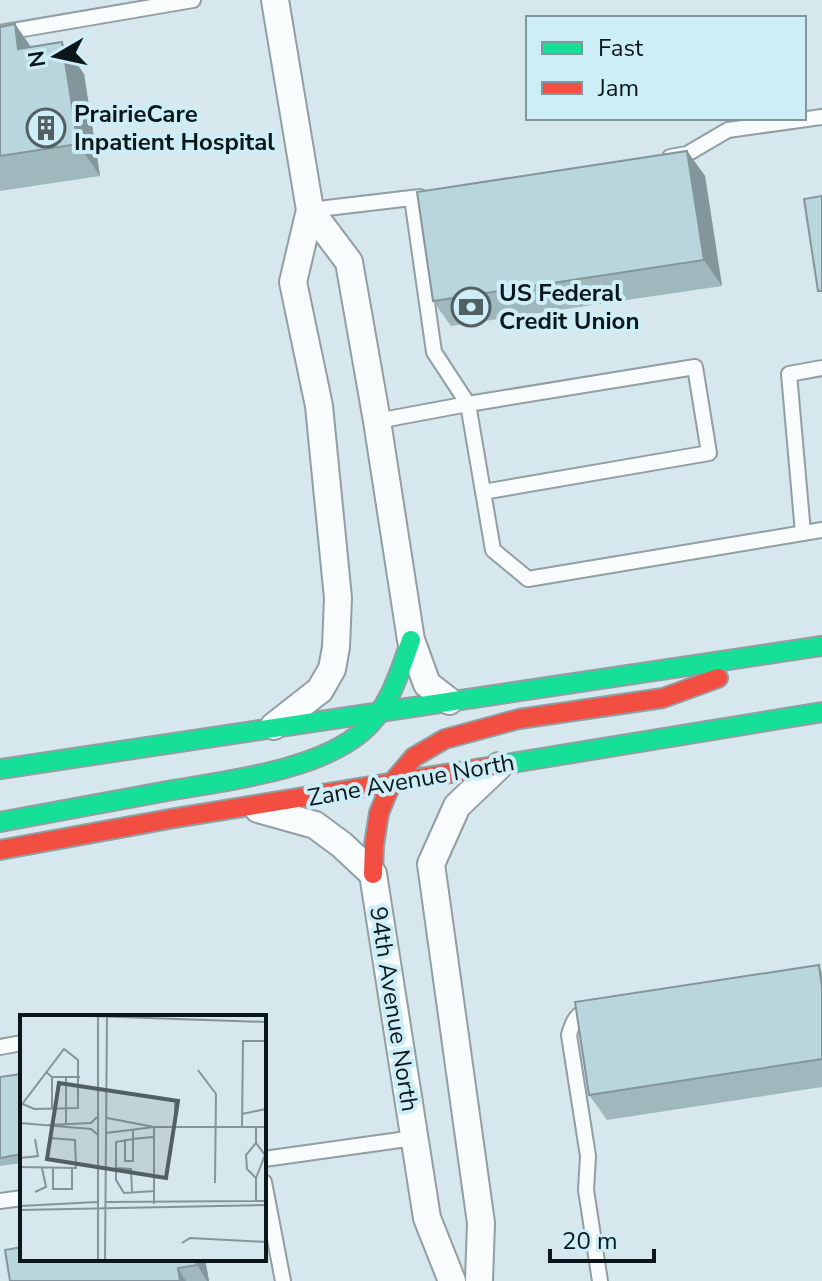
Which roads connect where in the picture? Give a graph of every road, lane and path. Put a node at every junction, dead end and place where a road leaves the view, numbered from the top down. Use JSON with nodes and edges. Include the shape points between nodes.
{"nodes":[{"id":1,"x":193,"y":0,"type":"edge"},
{"id":2,"x":275,"y":0,"type":"edge"},
{"id":3,"x":0,"y":33,"type":"edge"},
{"id":4,"x":800,"y":120,"type":"edge"},
{"id":5,"x":656,"y":159,"type":"edge"},
{"id":6,"x":310,"y":210,"type":"junction"},
{"id":7,"x":822,"y":368,"type":"edge"},
{"id":8,"x":468,"y":404,"type":"junction"},
{"id":9,"x":377,"y":421,"type":"junction"},
{"id":10,"x":483,"y":492,"type":"junction"},
{"id":11,"x":822,"y":530,"type":"edge"},
{"id":12,"x":803,"y":533,"type":"junction"},
{"id":13,"x":411,"y":640,"type":"junction"},
{"id":14,"x":822,"y":646,"type":"edge"},
{"id":15,"x":800,"y":649,"type":"junction"},
{"id":16,"x":449,"y":701,"type":"junction"},
{"id":17,"x":380,"y":712,"type":"junction"},
{"id":18,"x":822,"y":712,"type":"edge"},
{"id":19,"x":271,"y":728,"type":"junction"},
{"id":20,"x":499,"y":766,"type":"junction"},
{"id":21,"x":0,"y":769,"type":"edge"},
{"id":22,"x":391,"y":784,"type":"junction"},
{"id":23,"x":251,"y":807,"type":"junction"},
{"id":24,"x":0,"y":822,"type":"edge"},
{"id":25,"x":0,"y":850,"type":"edge"},
{"id":26,"x":373,"y":874,"type":"junction"},
{"id":27,"x":603,"y":1004,"type":"edge"},
{"id":28,"x":20,"y":1043,"type":"edge"},
{"id":29,"x":0,"y":1047,"type":"edge"},
{"id":30,"x":414,"y":1138,"type":"junction"},
{"id":31,"x":266,"y":1159,"type":"edge"},
{"id":32,"x":266,"y":1192,"type":"edge"},
{"id":33,"x":20,"y":1198,"type":"edge"},
{"id":34,"x":0,"y":1201,"type":"edge"},
{"id":35,"x":283,"y":1281,"type":"edge"},
{"id":36,"x":452,"y":1281,"type":"edge"},
{"id":37,"x":479,"y":1281,"type":"edge"},
{"id":38,"x":600,"y":1281,"type":"edge"}],
"edges":[{"from":1,"to":3,"type":"lane"},
{"from":2,"to":6,"type":"street"},
{"from":4,"to":5,"type":"lane","via":[[728,130],[687,154]]},
{"from":6,"to":8,"type":"lane","via":[[419,197],[434,352]]},
{"from":6,"to":9,"type":"street","via":[[349,262]]},
{"from":6,"to":19,"type":"street","via":[[293,282],[319,406],[338,598],[336,647],[320,690]]},
{"from":7,"to":12,"type":"lane","via":[[789,374]]},
{"from":8,"to":9,"type":"lane"},
{"from":8,"to":10,"type":"lane"},
{"from":8,"to":10,"type":"lane","via":[[695,367],[709,453]]},
{"from":9,"to":13,"type":"street"},
{"from":10,"to":12,"type":"lane","via":[[493,550],[528,579]]},
{"from":11,"to":12,"type":"lane"},
{"from":13,"to":16,"type":"street","via":[[427,684]]},
{"from":13,"to":17,"type":"main road"},
{"from":14,"to":15,"type":"main road"},
{"from":15,"to":16,"type":"main road"},
{"from":15,"to":22,"type":"main road","via":[[663,698],[519,719],[445,739],[414,757]]},
{"from":16,"to":17,"type":"main road"},
{"from":17,"to":19,"type":"main road"},
{"from":17,"to":24,"type":"main road","via":[[364,731],[335,750],[282,767]]},
{"from":18,"to":20,"type":"main road","name":"Zane Avenue North"},
{"from":19,"to":21,"type":"main road"},
{"from":20,"to":22,"type":"main road","name":"Zane Avenue North"},
{"from":20,"to":37,"type":"street","via":[[457,806],[431,864],[481,1223]]},
{"from":22,"to":23,"type":"main road","name":"Zane Avenue North"},
{"from":22,"to":26,"type":"main road","via":[[379,813]]},
{"from":23,"to":25,"type":"main road","name":"Zane Avenue North"},
{"from":23,"to":26,"type":"street","name":"94th Avenue North","via":[[315,825]]},
{"from":26,"to":30,"type":"street","name":"94th Avenue North"},
{"from":27,"to":38,"type":"lane","via":[[582,1011],[569,1035]]},
{"from":28,"to":29,"type":"lane"},
{"from":30,"to":31,"type":"lane"},
{"from":30,"to":36,"type":"street","name":"94th Avenue North","via":[[427,1218]]},
{"from":32,"to":35,"type":"lane"},
{"from":33,"to":34,"type":"lane"}]}
